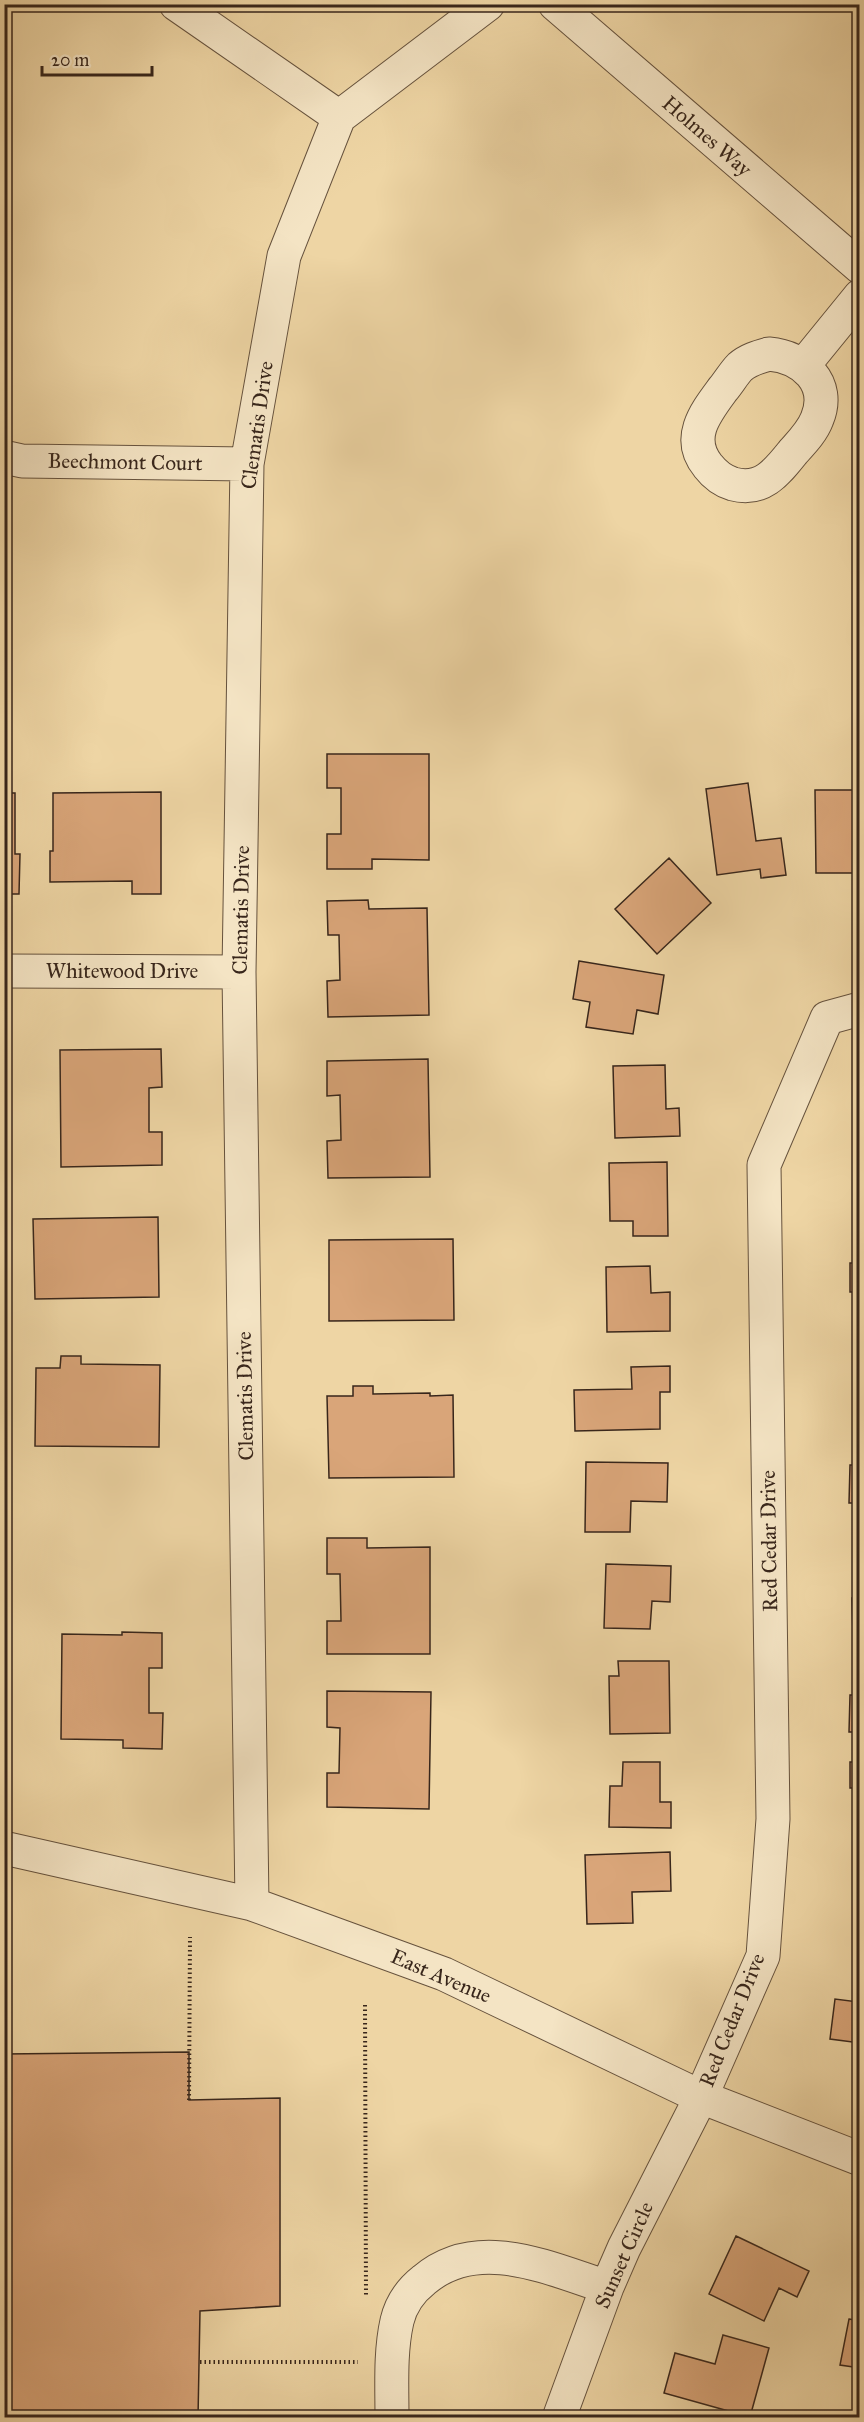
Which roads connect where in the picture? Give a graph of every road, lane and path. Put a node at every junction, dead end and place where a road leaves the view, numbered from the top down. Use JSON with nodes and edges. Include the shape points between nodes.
{"nodes":[{"id":1,"x":176,"y":4,"type":"edge"},
{"id":2,"x":488,"y":4,"type":"edge"},
{"id":3,"x":555,"y":4,"type":"edge"},
{"id":4,"x":339,"y":117,"type":"junction"},
{"id":5,"x":860,"y":267,"type":"edge"},
{"id":6,"x":860,"y":296,"type":"edge"},
{"id":7,"x":803,"y":366,"type":"dead end"},
{"id":8,"x":4,"y":458,"type":"edge"},
{"id":9,"x":247,"y":464,"type":"junction"},
{"id":10,"x":4,"y":971,"type":"edge"},
{"id":11,"x":239,"y":972,"type":"junction"},
{"id":12,"x":860,"y":1010,"type":"edge"},
{"id":13,"x":4,"y":1848,"type":"edge"},
{"id":14,"x":252,"y":1904,"type":"junction"},
{"id":15,"x":190,"y":1937,"type":"dead end"},
{"id":16,"x":365,"y":2005,"type":"dead end"},
{"id":17,"x":701,"y":2097,"type":"junction"},
{"id":18,"x":189,"y":2100,"type":"dead end"},
{"id":19,"x":860,"y":2159,"type":"edge"},
{"id":20,"x":607,"y":2287,"type":"junction"},
{"id":21,"x":366,"y":2306,"type":"dead end"},
{"id":22,"x":200,"y":2362,"type":"dead end"},
{"id":23,"x":366,"y":2362,"type":"dead end"},
{"id":24,"x":392,"y":2418,"type":"edge"},
{"id":25,"x":559,"y":2418,"type":"edge"}],
"edges":[{"from":1,"to":4,"type":"street"},
{"from":2,"to":4,"type":"street"},
{"from":3,"to":5,"type":"street","name":"Holmes Way"},
{"from":4,"to":9,"type":"street","name":"Clematis Drive","via":[[284,256]]},
{"from":6,"to":7,"type":"street"},
{"from":8,"to":9,"type":"street","name":"Beechmont Court"},
{"from":9,"to":11,"type":"street","name":"Clematis Drive"},
{"from":10,"to":11,"type":"street","name":"Whitewood Drive"},
{"from":11,"to":14,"type":"street","name":"Clematis Drive"},
{"from":12,"to":17,"type":"street","name":"Red Cedar Drive","via":[[827,1018],[764,1165],[773,1819],[763,1956]]},
{"from":13,"to":14,"type":"street","name":"East Avenue"},
{"from":14,"to":17,"type":"street","name":"East Avenue","via":[[444,1974]]},
{"from":15,"to":18,"type":"path"},
{"from":16,"to":21,"type":"path"},
{"from":17,"to":19,"type":"street","name":"East Avenue"},
{"from":17,"to":20,"type":"street","name":"Sunset Circle"},
{"from":20,"to":24,"type":"street","via":[[527,2262],[486,2256],[448,2264],[414,2288],[403,2303],[397,2321]]},
{"from":20,"to":25,"type":"street","name":"Sunset Circle"},
{"from":22,"to":23,"type":"path"}]}
